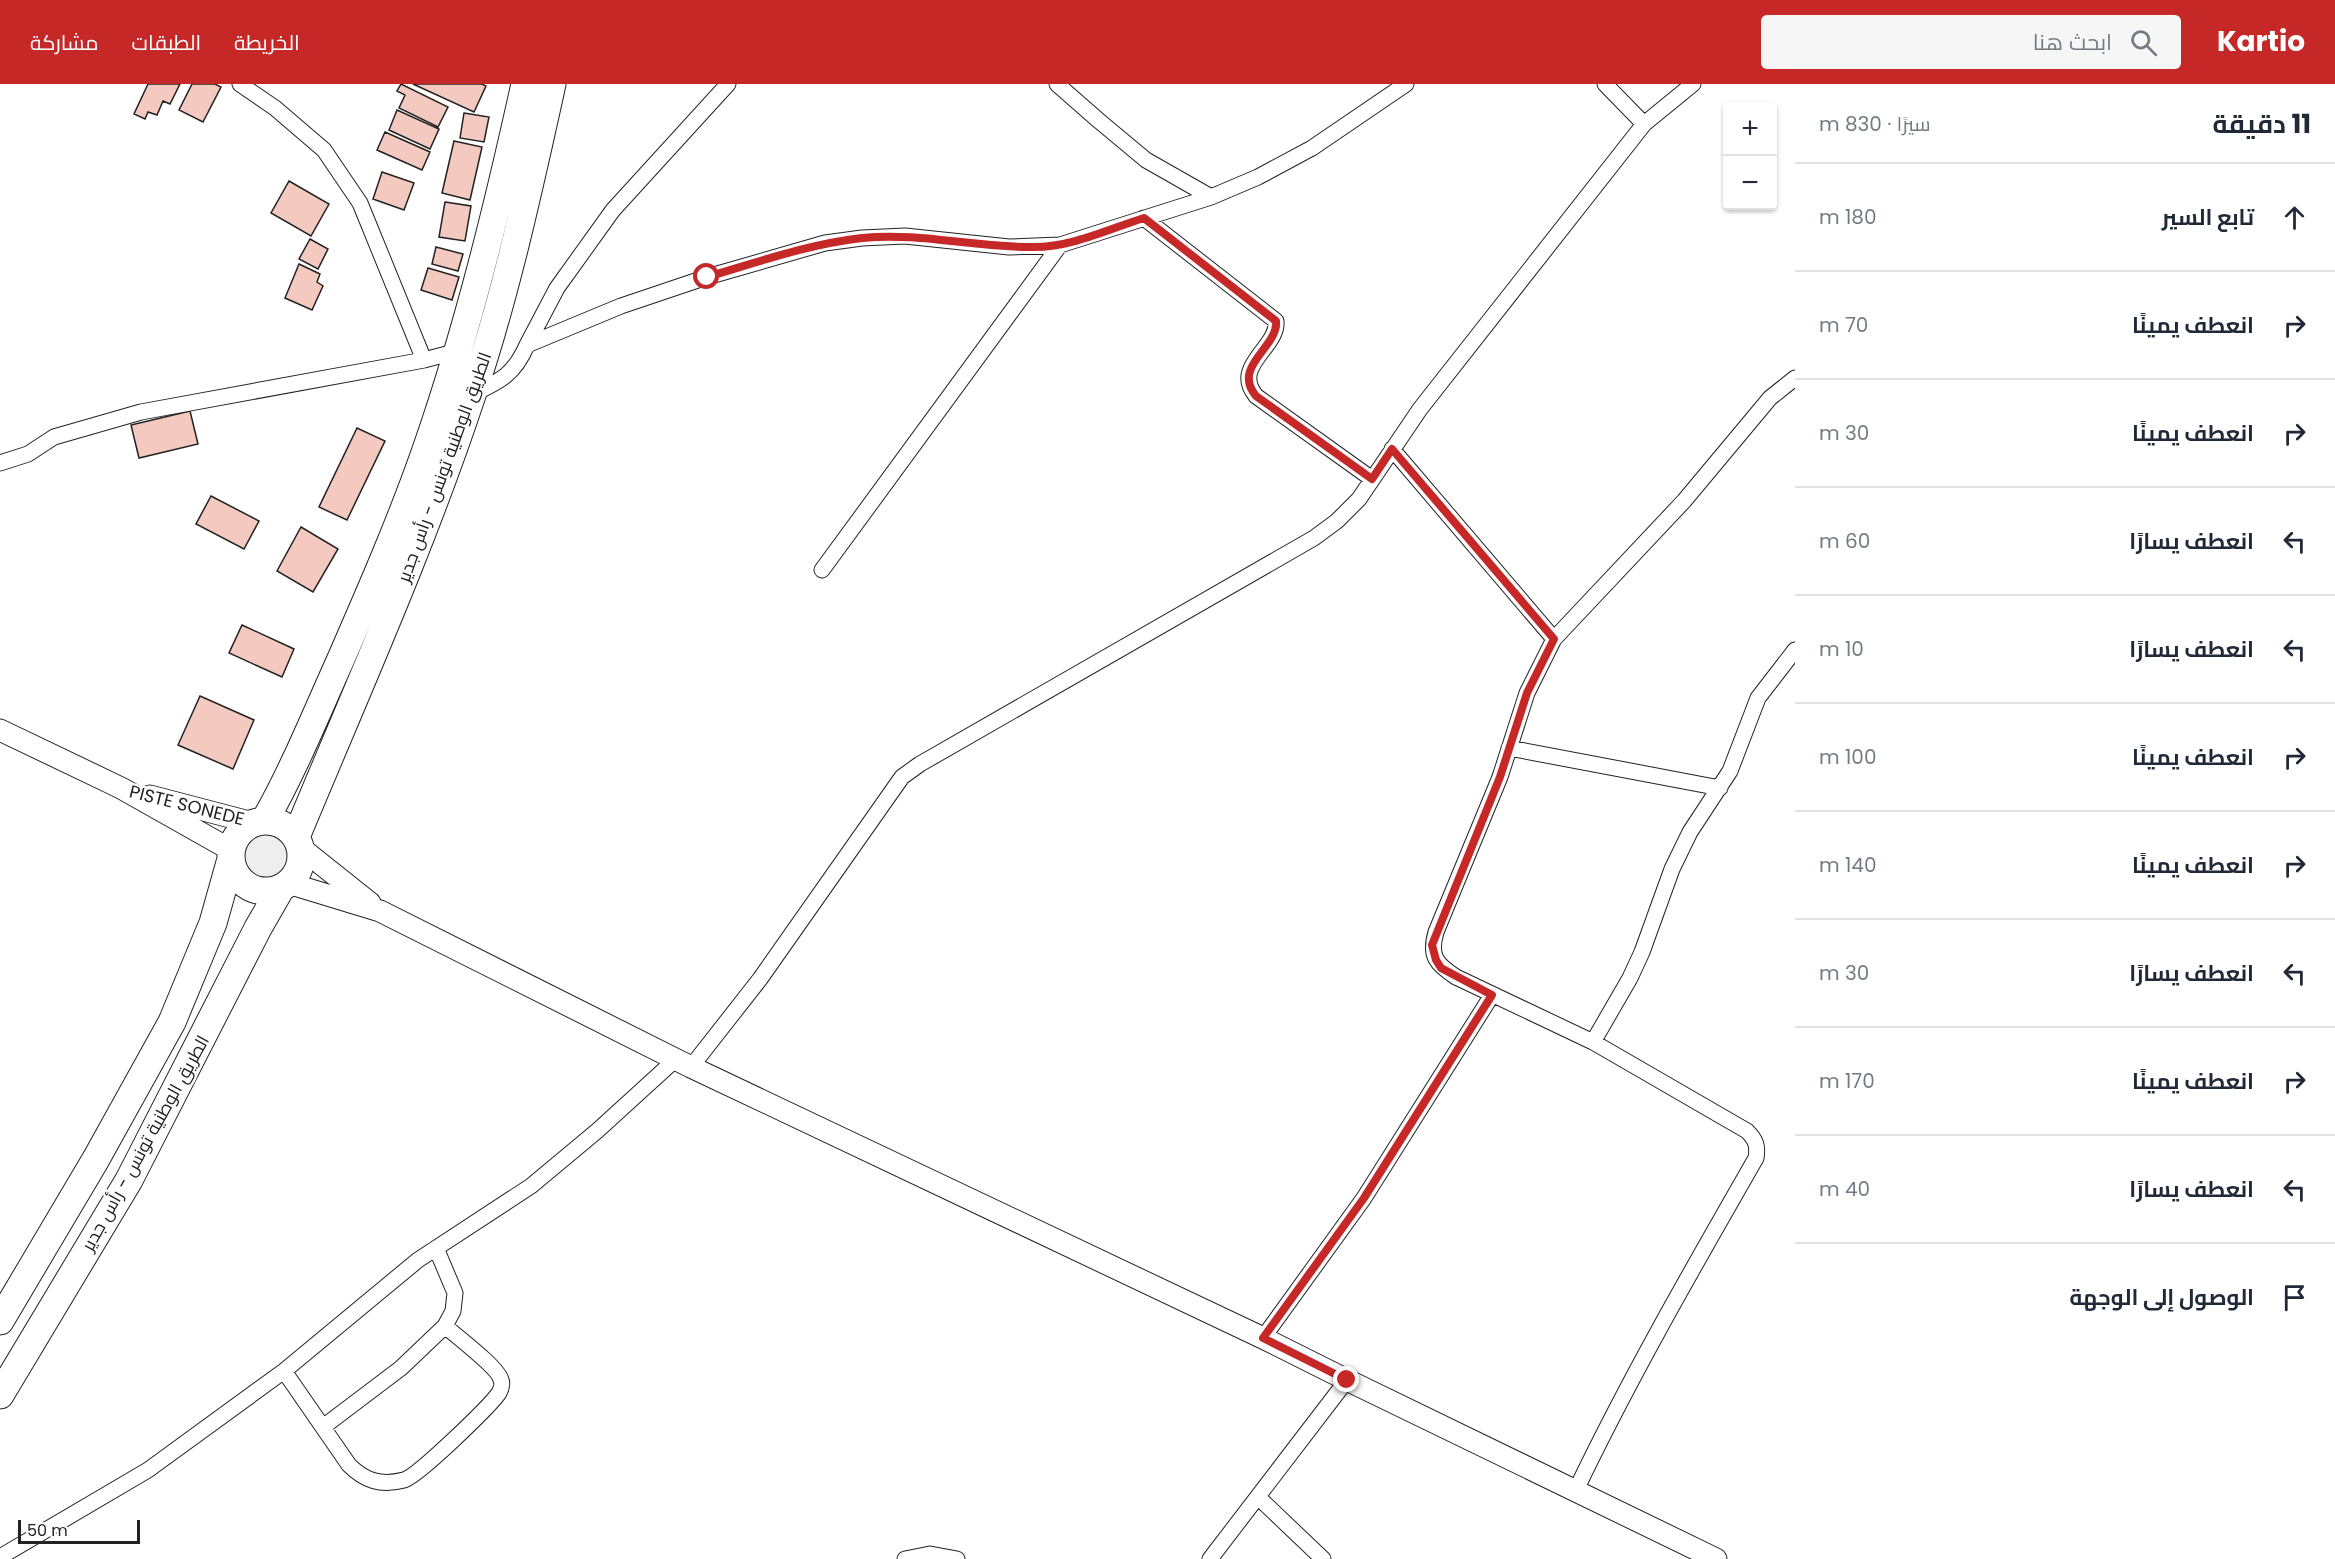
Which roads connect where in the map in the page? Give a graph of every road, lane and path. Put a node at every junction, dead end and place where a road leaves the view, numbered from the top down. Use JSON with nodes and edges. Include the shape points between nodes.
{"nodes":[{"id":1,"x":240,"y":84,"type":"edge"},
{"id":2,"x":525,"y":84,"type":"edge"},
{"id":3,"x":552,"y":84,"type":"edge"},
{"id":4,"x":728,"y":84,"type":"edge"},
{"id":5,"x":1057,"y":84,"type":"edge"},
{"id":6,"x":1406,"y":84,"type":"edge"},
{"id":7,"x":1605,"y":84,"type":"edge"},
{"id":8,"x":1693,"y":84,"type":"edge"},
{"id":9,"x":1644,"y":124,"type":"junction"},
{"id":10,"x":1211,"y":197,"type":"junction"},
{"id":11,"x":1144,"y":218,"type":"junction"},
{"id":12,"x":1060,"y":245,"type":"junction"},
{"id":13,"x":527,"y":345,"type":"junction"},
{"id":14,"x":458,"y":351,"type":"junction"},
{"id":15,"x":424,"y":360,"type":"junction"},
{"id":16,"x":1795,"y":378,"type":"edge"},
{"id":17,"x":472,"y":394,"type":"junction"},
{"id":18,"x":1392,"y":449,"type":"junction"},
{"id":19,"x":0,"y":463,"type":"edge"},
{"id":20,"x":1372,"y":479,"type":"junction"},
{"id":21,"x":822,"y":570,"type":"dead end"},
{"id":22,"x":1554,"y":639,"type":"junction"},
{"id":23,"x":1795,"y":650,"type":"edge"},
{"id":24,"x":0,"y":730,"type":"edge"},
{"id":25,"x":1509,"y":748,"type":"junction"},
{"id":26,"x":120,"y":788,"type":"junction"},
{"id":27,"x":1720,"y":788,"type":"junction"},
{"id":28,"x":259,"y":822,"type":"junction"},
{"id":29,"x":298,"y":842,"type":"junction"},
{"id":30,"x":231,"y":855,"type":"junction"},
{"id":31,"x":285,"y":885,"type":"junction"},
{"id":32,"x":380,"y":911,"type":"junction"},
{"id":33,"x":1492,"y":995,"type":"junction"},
{"id":34,"x":1593,"y":1042,"type":"junction"},
{"id":35,"x":683,"y":1063,"type":"junction"},
{"id":36,"x":436,"y":1248,"type":"junction"},
{"id":37,"x":0,"y":1322,"type":"edge"},
{"id":38,"x":445,"y":1326,"type":"junction"},
{"id":39,"x":1263,"y":1338,"type":"junction"},
{"id":40,"x":284,"y":1371,"type":"junction"},
{"id":41,"x":1347,"y":1380,"type":"junction"},
{"id":42,"x":0,"y":1395,"type":"edge"},
{"id":43,"x":323,"y":1427,"type":"junction"},
{"id":44,"x":1575,"y":1492,"type":"junction"},
{"id":45,"x":1258,"y":1497,"type":"junction"},
{"id":46,"x":0,"y":1557,"type":"edge"},
{"id":47,"x":905,"y":1559,"type":"edge"},
{"id":48,"x":957,"y":1559,"type":"edge"},
{"id":49,"x":1210,"y":1559,"type":"edge"},
{"id":50,"x":1323,"y":1559,"type":"edge"},
{"id":51,"x":1716,"y":1559,"type":"edge"}],
"edges":[{"from":1,"to":15,"type":"street","via":[[324,150],[360,203]]},
{"from":2,"to":14,"type":"highway","name":"الطريق الوطنية تونس - رأس جدير","via":[[498,205]]},
{"from":3,"to":17,"type":"highway","name":"الطريق الوطنية تونس - رأس جدير","via":[[521,220]]},
{"from":4,"to":13,"type":"street","via":[[613,210],[557,288]]},
{"from":5,"to":10,"type":"street","via":[[1146,160]]},
{"from":6,"to":10,"type":"street","via":[[1312,148]]},
{"from":7,"to":9,"type":"street"},
{"from":8,"to":9,"type":"street"},
{"from":9,"to":18,"type":"street"},
{"from":10,"to":11,"type":"street"},
{"from":11,"to":12,"type":"street"},
{"from":11,"to":20,"type":"street","via":[[1276,321],[1276,329],[1250,374],[1249,387],[1256,396]]},
{"from":12,"to":13,"type":"street","via":[[1010,247],[905,236],[825,243],[632,302]]},
{"from":12,"to":21,"type":"street"},
{"from":13,"to":17,"type":"street","via":[[520,362],[503,380]]},
{"from":14,"to":15,"type":"street"},
{"from":14,"to":28,"type":"highway","name":"الطريق الوطنية تونس - رأس جدير","via":[[427,448],[394,532],[288,777]]},
{"from":15,"to":19,"type":"street","via":[[141,412],[54,437],[28,454]]},
{"from":16,"to":22,"type":"street","via":[[1764,404],[1684,501]]},
{"from":17,"to":29,"type":"highway","name":"الطريق الوطنية تونس - رأس جدير","via":[[416,552]]},
{"from":18,"to":20,"type":"street"},
{"from":18,"to":22,"type":"street"},
{"from":20,"to":35,"type":"street","via":[[1348,510],[1314,538],[902,777],[760,979]]},
{"from":22,"to":25,"type":"street","via":[[1527,693]]},
{"from":23,"to":27,"type":"street","via":[[1758,698]]},
{"from":24,"to":26,"type":"street","name":"PISTE SONEDE"},
{"from":25,"to":27,"type":"street"},
{"from":25,"to":33,"type":"street","via":[[1432,945],[1441,968]]},
{"from":26,"to":28,"type":"street","name":"PISTE SONEDE"},
{"from":26,"to":30,"type":"street","name":"PISTE SONEDE"},
{"from":27,"to":34,"type":"street","via":[[1690,832],[1630,978]]},
{"from":28,"to":29,"type":"highway","via":[[277,822],[288,828]]},
{"from":28,"to":30,"type":"highway","via":[[239,834]]},
{"from":29,"to":31,"type":"highway","via":[[298,871]]},
{"from":29,"to":32,"type":"street"},
{"from":30,"to":31,"type":"highway","via":[[234,870],[249,886],[259,890]]},
{"from":30,"to":37,"type":"highway","name":"الطريق الوطنية تونس - رأس جدير","via":[[213,923],[172,1022]]},
{"from":31,"to":32,"type":"street"},
{"from":31,"to":42,"type":"highway","name":"الطريق الوطنية تونس - رأس جدير","via":[[258,928],[129,1180]]},
{"from":32,"to":35,"type":"street"},
{"from":33,"to":34,"type":"street"},
{"from":33,"to":39,"type":"street","via":[[1364,1198]]},
{"from":34,"to":44,"type":"street","via":[[1747,1131],[1758,1149],[1618,1403]]},
{"from":35,"to":36,"type":"street","via":[[531,1186]]},
{"from":35,"to":39,"type":"street"},
{"from":36,"to":38,"type":"street","via":[[455,1293],[453,1311]]},
{"from":36,"to":40,"type":"street"},
{"from":38,"to":43,"type":"street","via":[[401,1368]]},
{"from":38,"to":43,"type":"street","via":[[494,1368],[502,1384],[499,1393],[424,1467],[406,1479],[391,1482],[362,1477]]},
{"from":39,"to":41,"type":"street"},
{"from":40,"to":43,"type":"street"},
{"from":40,"to":46,"type":"street","via":[[148,1470]]},
{"from":41,"to":44,"type":"street"},
{"from":41,"to":45,"type":"street"},
{"from":44,"to":51,"type":"street"},
{"from":45,"to":49,"type":"street"},
{"from":45,"to":50,"type":"street"},
{"from":47,"to":48,"type":"street","via":[[930,1554]]}]}
